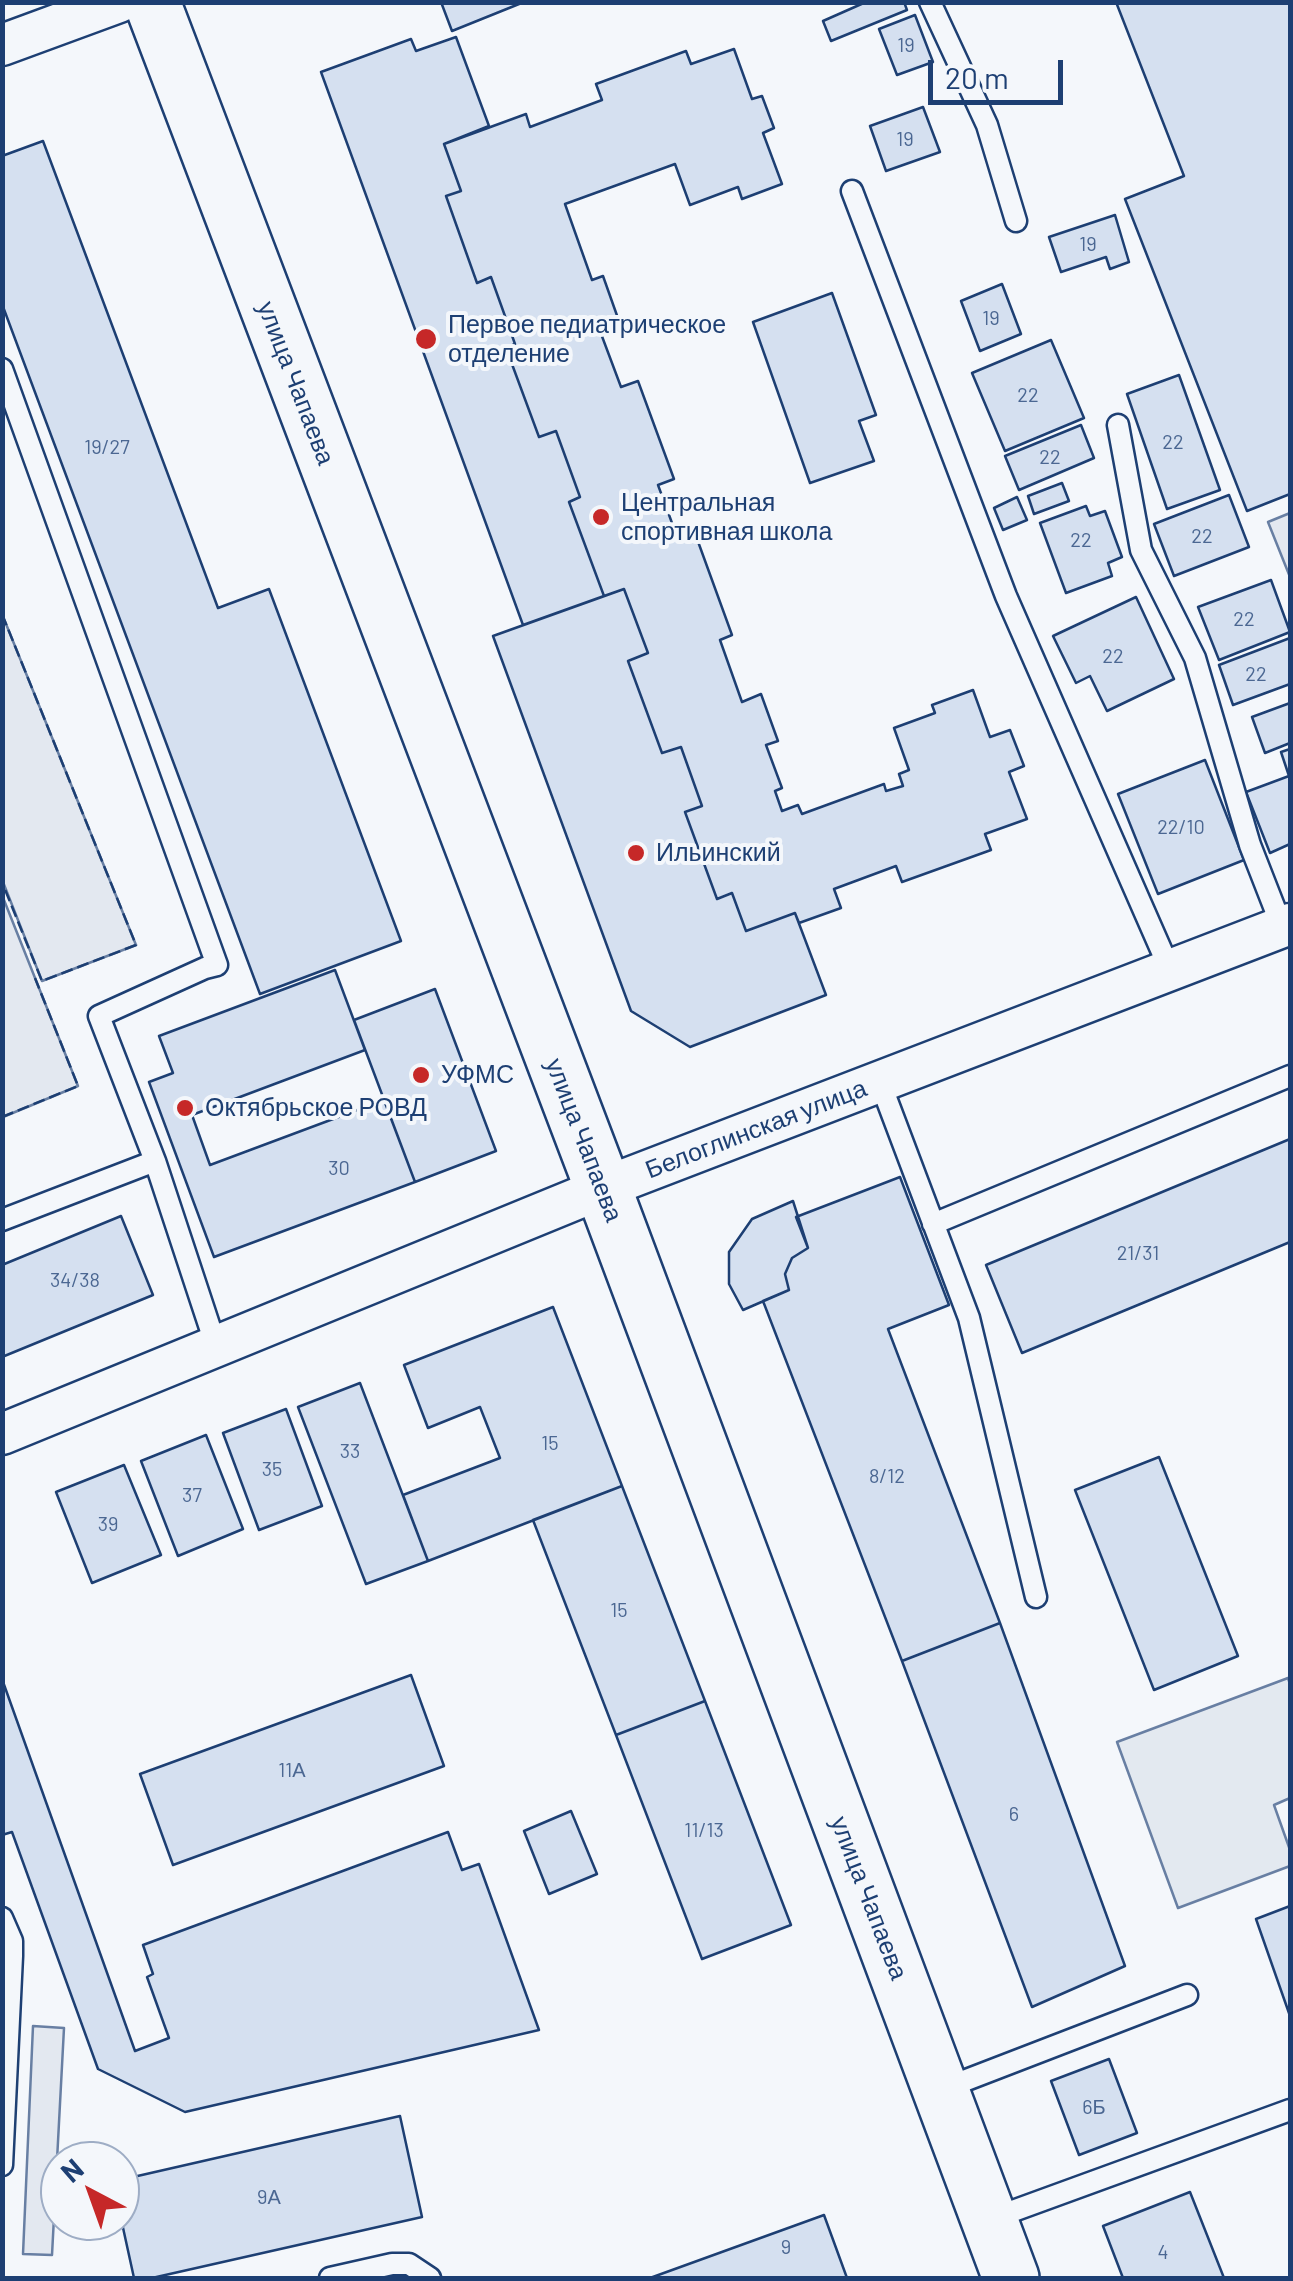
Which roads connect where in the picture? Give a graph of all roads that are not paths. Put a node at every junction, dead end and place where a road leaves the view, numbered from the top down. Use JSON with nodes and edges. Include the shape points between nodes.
{"nodes":[{"id":1,"x":119,"y":2,"type":"edge"},
{"id":2,"x":152,"y":2,"type":"edge"},
{"id":3,"x":930,"y":2,"type":"edge"},
{"id":4,"x":2,"y":45,"type":"edge"},
{"id":5,"x":852,"y":191,"type":"dead end"},
{"id":6,"x":1016,"y":221,"type":"dead end"},
{"id":7,"x":2,"y":369,"type":"edge"},
{"id":8,"x":1118,"y":426,"type":"dead end"},
{"id":9,"x":1286,"y":925,"type":"edge"},
{"id":10,"x":1170,"y":970,"type":"junction"},
{"id":11,"x":1290,"y":1076,"type":"edge"},
{"id":12,"x":880,"y":1082,"type":"junction"},
{"id":13,"x":155,"y":1161,"type":"junction"},
{"id":14,"x":603,"y":1188,"type":"junction"},
{"id":15,"x":2,"y":1220,"type":"edge"},
{"id":16,"x":932,"y":1224,"type":"junction"},
{"id":17,"x":216,"y":1346,"type":"junction"},
{"id":18,"x":2,"y":1434,"type":"edge"},
{"id":19,"x":1036,"y":1597,"type":"dead end"},
{"id":20,"x":2,"y":1918,"type":"edge"},
{"id":21,"x":1186,"y":1995,"type":"dead end"},
{"id":22,"x":941,"y":2089,"type":"junction"},
{"id":23,"x":1290,"y":2110,"type":"edge"},
{"id":24,"x":2,"y":2165,"type":"edge"},
{"id":25,"x":990,"y":2219,"type":"junction"},
{"id":26,"x":330,"y":2278,"type":"edge"},
{"id":27,"x":430,"y":2278,"type":"edge"},
{"id":28,"x":1011,"y":2278,"type":"edge"}],
"edges":[{"from":1,"to":4,"type":"street"},
{"from":2,"to":14,"type":"street","name":"улица Чапаева"},
{"from":3,"to":6,"type":"lane","via":[[987,124]]},
{"from":5,"to":10,"type":"lane","via":[[1006,596]]},
{"from":7,"to":13,"type":"lane","via":[[217,965],[99,1016]]},
{"from":8,"to":9,"type":"lane","via":[[1141,550],[1195,658],[1250,844]]},
{"from":9,"to":10,"type":"street","name":"Белоглинская улица"},
{"from":10,"to":12,"type":"street","name":"Белоглинская улица"},
{"from":11,"to":16,"type":"lane"},
{"from":12,"to":14,"type":"street","name":"Белоглинская улица"},
{"from":12,"to":16,"type":"lane"},
{"from":13,"to":15,"type":"lane"},
{"from":13,"to":17,"type":"lane"},
{"from":14,"to":17,"type":"street","name":"Белоглинская улица"},
{"from":14,"to":22,"type":"street","name":"улица Чапаева"},
{"from":16,"to":19,"type":"lane","via":[[968,1318]]},
{"from":17,"to":18,"type":"street","name":"Белоглинская улица"},
{"from":20,"to":24,"type":"lane","via":[[12,1941]]},
{"from":21,"to":22,"type":"lane"},
{"from":22,"to":25,"type":"street","name":"улица Чапаева"},
{"from":23,"to":25,"type":"lane"},
{"from":25,"to":28,"type":"street","name":"улица Чапаева"},
{"from":26,"to":27,"type":"lane","via":[[408,2264]]}]}
